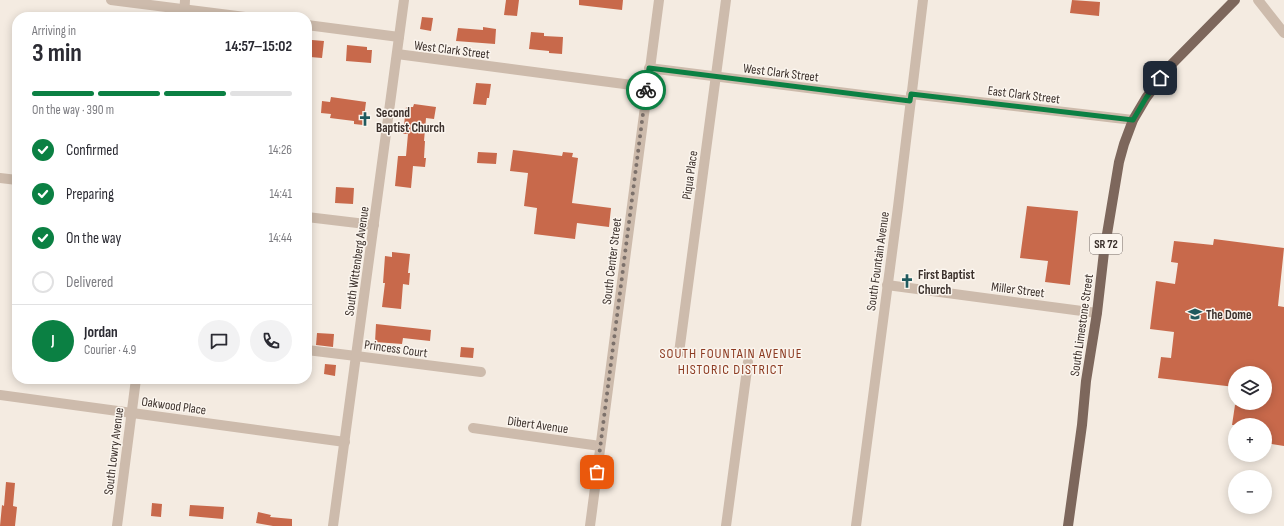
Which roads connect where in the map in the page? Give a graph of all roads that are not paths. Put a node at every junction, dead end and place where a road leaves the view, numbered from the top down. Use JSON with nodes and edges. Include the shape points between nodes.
{"nodes":[{"id":1,"x":111,"y":0,"type":"edge"},
{"id":2,"x":404,"y":0,"type":"edge"},
{"id":3,"x":659,"y":0,"type":"edge"},
{"id":4,"x":726,"y":0,"type":"edge"},
{"id":5,"x":923,"y":0,"type":"edge"},
{"id":6,"x":1235,"y":0,"type":"edge"},
{"id":7,"x":1258,"y":0,"type":"edge"},
{"id":8,"x":184,"y":9,"type":"edge"},
{"id":9,"x":207,"y":12,"type":"edge"},
{"id":10,"x":312,"y":26,"type":"edge"},
{"id":11,"x":1284,"y":33,"type":"edge"},
{"id":12,"x":399,"y":37,"type":"junction"},
{"id":13,"x":396,"y":54,"type":"junction"},
{"id":14,"x":649,"y":68,"type":"junction"},
{"id":15,"x":716,"y":76,"type":"junction"},
{"id":16,"x":647,"y":87,"type":"junction"},
{"id":17,"x":911,"y":97,"type":"junction"},
{"id":18,"x":1133,"y":120,"type":"junction"},
{"id":19,"x":0,"y":178,"type":"edge"},
{"id":20,"x":12,"y":179,"type":"edge"},
{"id":21,"x":312,"y":218,"type":"edge"},
{"id":22,"x":374,"y":225,"type":"junction"},
{"id":23,"x":887,"y":285,"type":"junction"},
{"id":24,"x":1097,"y":313,"type":"junction"},
{"id":25,"x":312,"y":351,"type":"edge"},
{"id":26,"x":679,"y":353,"type":"dead end"},
{"id":27,"x":356,"y":356,"type":"junction"},
{"id":28,"x":748,"y":362,"type":"dead end"},
{"id":29,"x":481,"y":372,"type":"dead end"},
{"id":30,"x":135,"y":384,"type":"edge"},
{"id":31,"x":0,"y":395,"type":"edge"},
{"id":32,"x":132,"y":413,"type":"junction"},
{"id":33,"x":473,"y":428,"type":"dead end"},
{"id":34,"x":345,"y":442,"type":"junction"},
{"id":35,"x":600,"y":446,"type":"junction"},
{"id":36,"x":117,"y":526,"type":"edge"},
{"id":37,"x":333,"y":526,"type":"edge"},
{"id":38,"x":590,"y":526,"type":"edge"},
{"id":39,"x":726,"y":526,"type":"edge"},
{"id":40,"x":856,"y":526,"type":"edge"},
{"id":41,"x":1068,"y":526,"type":"edge"}],
"edges":[{"from":1,"to":8,"type":"street"},
{"from":2,"to":12,"type":"street","name":"South Wittenberg Avenue"},
{"from":3,"to":14,"type":"street","name":"South Center Street"},
{"from":4,"to":15,"type":"street","name":"Piqua Place"},
{"from":5,"to":17,"type":"street","name":"South Fountain Avenue"},
{"from":6,"to":18,"type":"main road","name":"South Limestone Street","number":"SR 72","via":[[1173,62]]},
{"from":7,"to":11,"type":"street"},
{"from":8,"to":9,"type":"street"},
{"from":10,"to":12,"type":"street","name":"West Clark Street"},
{"from":12,"to":13,"type":"street","name":"South Wittenberg Avenue"},
{"from":13,"to":16,"type":"street","name":"West Clark Street"},
{"from":13,"to":22,"type":"street","name":"South Wittenberg Avenue"},
{"from":14,"to":15,"type":"street","name":"West Clark Street"},
{"from":14,"to":16,"type":"street","name":"South Center Street"},
{"from":15,"to":17,"type":"street","name":"West Clark Street"},
{"from":15,"to":26,"type":"street","name":"Piqua Place"},
{"from":16,"to":35,"type":"street","name":"South Center Street"},
{"from":17,"to":18,"type":"street","name":"East Clark Street"},
{"from":17,"to":23,"type":"street","name":"South Fountain Avenue"},
{"from":18,"to":24,"type":"main road","name":"South Limestone Street","number":"SR 72","via":[[1119,162]]},
{"from":19,"to":20,"type":"street"},
{"from":21,"to":22,"type":"street"},
{"from":22,"to":27,"type":"street","name":"South Wittenberg Avenue"},
{"from":23,"to":24,"type":"street","name":"Miller Street"},
{"from":23,"to":40,"type":"street","name":"South Fountain Avenue"},
{"from":24,"to":41,"type":"main road","name":"South Limestone Street","number":"SR 72"},
{"from":25,"to":27,"type":"street","name":"Princess Court"},
{"from":27,"to":29,"type":"street","name":"Princess Court"},
{"from":27,"to":34,"type":"street","name":"South Wittenberg Avenue"},
{"from":28,"to":39,"type":"street"},
{"from":30,"to":32,"type":"street","name":"South Lowry Avenue"},
{"from":31,"to":32,"type":"street","name":"Oakwood Place"},
{"from":32,"to":34,"type":"street","name":"Oakwood Place"},
{"from":32,"to":36,"type":"street","name":"South Lowry Avenue"},
{"from":33,"to":35,"type":"street","name":"Dibert Avenue"},
{"from":34,"to":37,"type":"street","name":"South Wittenberg Avenue"},
{"from":35,"to":38,"type":"street","name":"South Center Street"}]}
